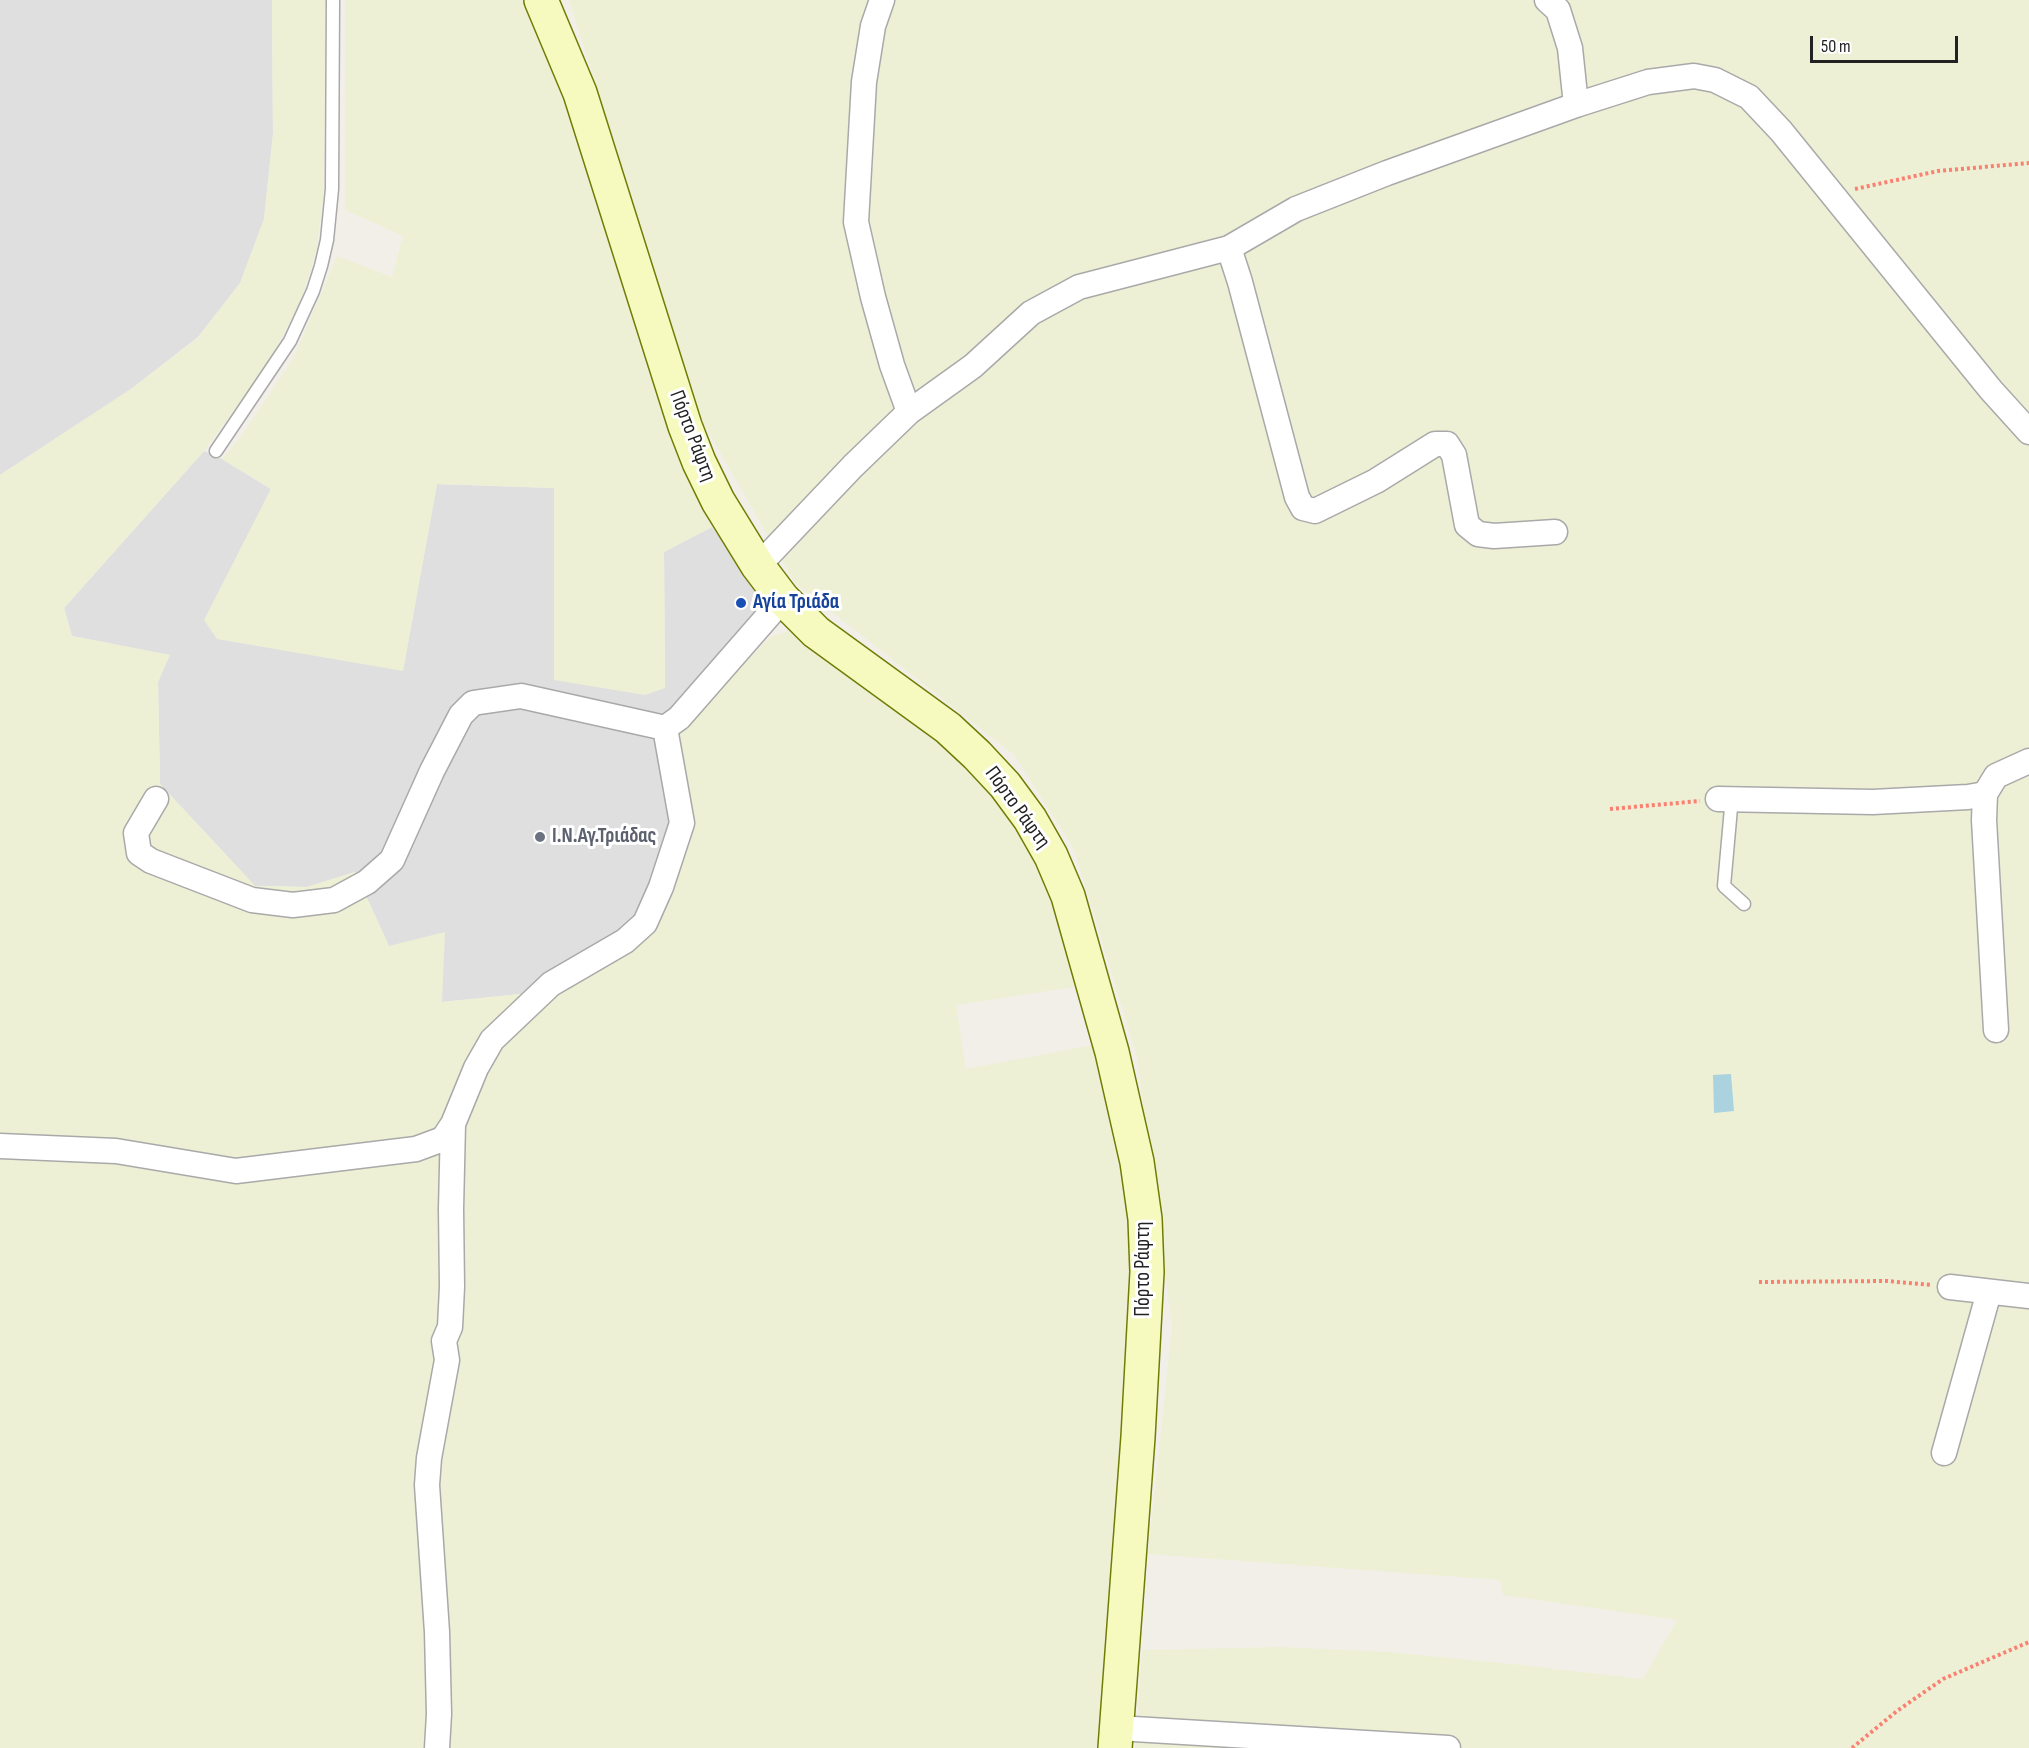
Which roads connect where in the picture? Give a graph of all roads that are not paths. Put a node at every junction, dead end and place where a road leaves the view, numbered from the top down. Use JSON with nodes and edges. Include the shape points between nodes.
{"nodes":[{"id":1,"x":333,"y":0,"type":"edge"},
{"id":2,"x":541,"y":0,"type":"edge"},
{"id":3,"x":882,"y":0,"type":"edge"},
{"id":4,"x":1547,"y":0,"type":"edge"},
{"id":5,"x":1576,"y":105,"type":"junction"},
{"id":6,"x":1229,"y":248,"type":"junction"},
{"id":7,"x":909,"y":412,"type":"junction"},
{"id":8,"x":2029,"y":432,"type":"edge"},
{"id":9,"x":216,"y":451,"type":"dead end"},
{"id":10,"x":1555,"y":532,"type":"dead end"},
{"id":11,"x":758,"y":566,"type":"junction"},
{"id":12,"x":783,"y":599,"type":"junction"},
{"id":13,"x":665,"y":728,"type":"junction"},
{"id":14,"x":2029,"y":761,"type":"edge"},
{"id":15,"x":1985,"y":794,"type":"junction"},
{"id":16,"x":156,"y":799,"type":"dead end"},
{"id":17,"x":1729,"y":799,"type":"joint"},
{"id":18,"x":1744,"y":904,"type":"dead end"},
{"id":19,"x":1996,"y":1030,"type":"dead end"},
{"id":20,"x":453,"y":1124,"type":"junction"},
{"id":21,"x":0,"y":1146,"type":"edge"},
{"id":22,"x":1950,"y":1287,"type":"road end"},
{"id":23,"x":1989,"y":1292,"type":"junction"},
{"id":24,"x":2029,"y":1296,"type":"edge"},
{"id":25,"x":1944,"y":1453,"type":"dead end"},
{"id":26,"x":1116,"y":1738,"type":"edge"},
{"id":27,"x":437,"y":1748,"type":"edge"},
{"id":28,"x":1448,"y":1748,"type":"edge"}],
"edges":[{"from":1,"to":9,"type":"lane","via":[[332,189],[321,266],[314,291],[290,341]]},
{"from":2,"to":11,"type":"main road","name":"Πόρτο Ράφτη","via":[[583,102],[699,462]]},
{"from":3,"to":7,"type":"street","via":[[873,26],[864,82],[856,222],[873,297]]},
{"from":4,"to":5,"type":"street","via":[[1558,10],[1570,48]]},
{"from":5,"to":6,"type":"street","via":[[1296,208]]},
{"from":5,"to":8,"type":"street","via":[[1648,82],[1694,76],[1715,80],[1749,97]]},
{"from":6,"to":7,"type":"street","via":[[1079,286],[1031,313],[973,366]]},
{"from":6,"to":10,"type":"street","via":[[1303,508],[1315,511],[1376,481],[1435,444],[1447,444],[1454,455],[1467,525],[1478,534]]},
{"from":7,"to":11,"type":"street"},
{"from":11,"to":12,"type":"main road","name":"Πόρτο Ράφτη"},
{"from":12,"to":13,"type":"street","via":[[679,718]]},
{"from":12,"to":26,"type":"main road","name":"Πόρτο Ράφτη","via":[[816,632],[948,728],[977,755],[1030,819],[1068,896],[1113,1052],[1145,1219],[1146,1284],[1138,1437]]},
{"from":13,"to":16,"type":"street","via":[[521,696],[474,703],[461,715],[392,860],[367,882],[334,900],[293,905],[252,900],[151,861],[139,853],[136,833]]},
{"from":13,"to":20,"type":"street","via":[[682,823],[645,923],[625,941],[551,984],[492,1040]]},
{"from":14,"to":15,"type":"street","via":[[1996,776]]},
{"from":15,"to":17,"type":"street","via":[[1873,802]]},
{"from":15,"to":19,"type":"street"},
{"from":17,"to":18,"type":"lane","via":[[1724,886]]},
{"from":20,"to":21,"type":"street","via":[[442,1139],[417,1149],[236,1171],[116,1151]]},
{"from":20,"to":27,"type":"street","via":[[450,1327],[444,1341],[447,1360],[427,1485],[437,1632]]},
{"from":22,"to":23,"type":"street"},
{"from":23,"to":24,"type":"street"},
{"from":23,"to":25,"type":"street"},
{"from":26,"to":28,"type":"street"}]}
